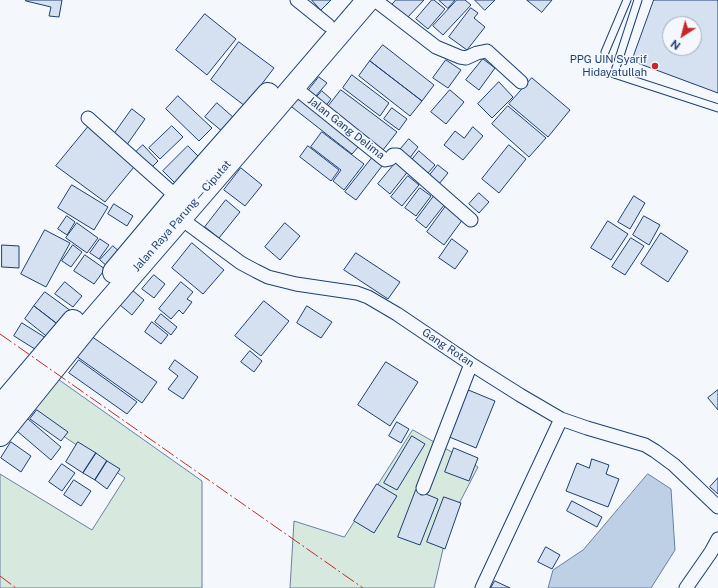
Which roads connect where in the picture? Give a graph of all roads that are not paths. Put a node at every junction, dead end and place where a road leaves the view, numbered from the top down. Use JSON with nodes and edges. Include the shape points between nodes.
{"nodes":[{"id":1,"x":297,"y":0,"type":"edge"},
{"id":2,"x":351,"y":0,"type":"edge"},
{"id":3,"x":368,"y":0,"type":"edge"},
{"id":4,"x":375,"y":0,"type":"edge"},
{"id":5,"x":627,"y":0,"type":"edge"},
{"id":6,"x":638,"y":0,"type":"edge"},
{"id":7,"x":328,"y":25,"type":"junction"},
{"id":8,"x":605,"y":52,"type":"dead end"},
{"id":9,"x":522,"y":82,"type":"dead end"},
{"id":10,"x":294,"y":87,"type":"junction"},
{"id":11,"x":718,"y":108,"type":"edge"},
{"id":12,"x":88,"y":118,"type":"dead end"},
{"id":13,"x":175,"y":208,"type":"junction"},
{"id":14,"x":471,"y":220,"type":"dead end"},
{"id":15,"x":471,"y":364,"type":"junction"},
{"id":16,"x":0,"y":408,"type":"edge"},
{"id":17,"x":561,"y":419,"type":"junction"},
{"id":18,"x":0,"y":435,"type":"edge"},
{"id":19,"x":423,"y":488,"type":"dead end"},
{"id":20,"x":718,"y":507,"type":"edge"},
{"id":21,"x":718,"y":539,"type":"edge"},
{"id":22,"x":482,"y":588,"type":"edge"},
{"id":23,"x":686,"y":588,"type":"edge"}],
"edges":[{"from":1,"to":7,"type":"street"},
{"from":2,"to":7,"type":"highway","name":"Jalan Raya Parung—Ciputat"},
{"from":3,"to":10,"type":"highway","name":"Jalan Raya Parung—Ciputat"},
{"from":4,"to":9,"type":"street","via":[[436,47],[466,58],[487,51]]},
{"from":5,"to":8,"type":"lane"},
{"from":6,"to":11,"type":"lane","via":[[614,74]]},
{"from":7,"to":13,"type":"highway","name":"Jalan Raya Parung—Ciputat"},
{"from":10,"to":13,"type":"highway","name":"Jalan Raya Parung—Ciputat"},
{"from":10,"to":14,"type":"street","name":"Jalan Gang Delima","via":[[385,160],[397,155]]},
{"from":12,"to":13,"type":"street","name":"Gang Rotan"},
{"from":13,"to":15,"type":"street","name":"Gang Rotan","via":[[242,263],[256,271],[296,284],[357,293],[397,314]]},
{"from":13,"to":16,"type":"highway","name":"Jalan Raya Parung—Ciputat"},
{"from":13,"to":18,"type":"highway","name":"Jalan Raya Parung—Ciputat","via":[[91,322]]},
{"from":15,"to":17,"type":"street","name":"Gang Rotan"},
{"from":15,"to":19,"type":"street"},
{"from":17,"to":20,"type":"street","name":"Gang Rotan","via":[[645,445],[666,458]]},
{"from":17,"to":22,"type":"street"},
{"from":21,"to":23,"type":"street"}]}
